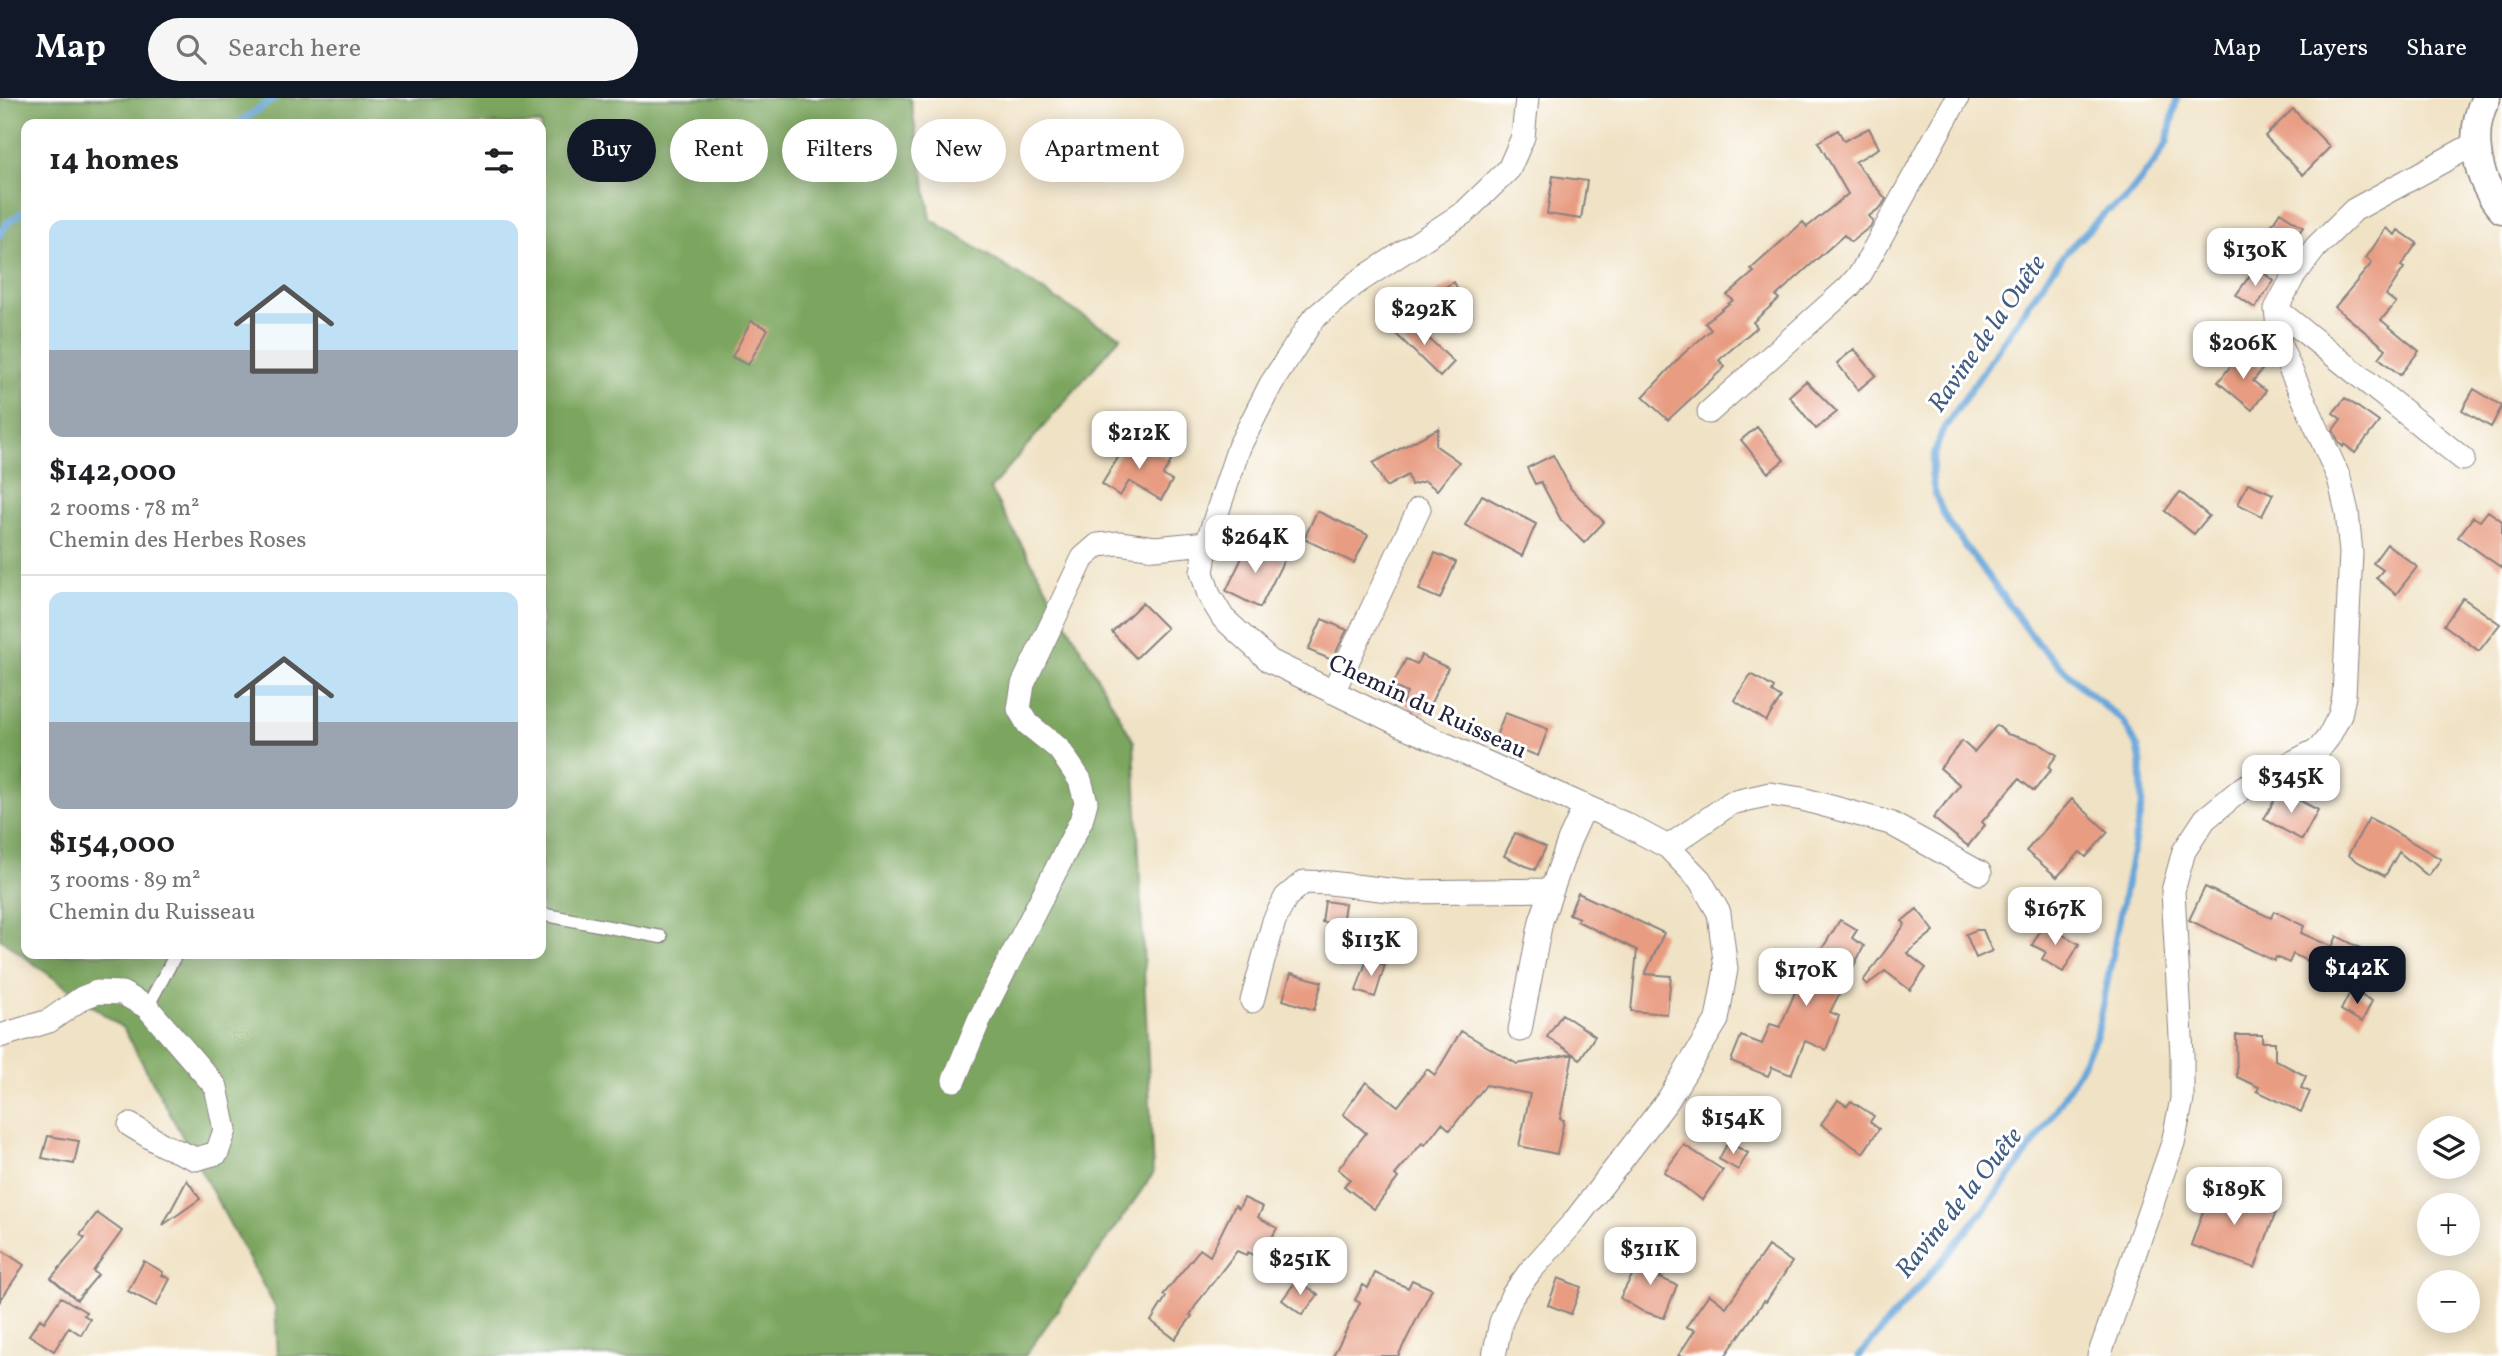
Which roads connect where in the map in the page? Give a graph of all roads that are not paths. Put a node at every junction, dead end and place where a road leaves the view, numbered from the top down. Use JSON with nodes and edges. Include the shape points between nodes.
{"nodes":[{"id":1,"x":1527,"y":98,"type":"edge"},
{"id":2,"x":1957,"y":98,"type":"edge"},
{"id":3,"x":2486,"y":98,"type":"edge"},
{"id":4,"x":2476,"y":144,"type":"junction"},
{"id":5,"x":2502,"y":209,"type":"edge"},
{"id":6,"x":2276,"y":309,"type":"junction"},
{"id":7,"x":1709,"y":412,"type":"dead end"},
{"id":8,"x":2463,"y":459,"type":"dead end"},
{"id":9,"x":1419,"y":509,"type":"dead end"},
{"id":10,"x":1207,"y":543,"type":"junction"},
{"id":11,"x":1333,"y":692,"type":"junction"},
{"id":12,"x":1585,"y":806,"type":"junction"},
{"id":13,"x":1668,"y":847,"type":"junction"},
{"id":14,"x":1980,"y":873,"type":"dead end"},
{"id":15,"x":1552,"y":890,"type":"junction"},
{"id":16,"x":546,"y":915,"type":"edge"},
{"id":17,"x":661,"y":937,"type":"dead end"},
{"id":18,"x":173,"y":959,"type":"edge"},
{"id":19,"x":1252,"y":1001,"type":"dead end"},
{"id":20,"x":147,"y":1007,"type":"junction"},
{"id":21,"x":1520,"y":1030,"type":"dead end"},
{"id":22,"x":0,"y":1036,"type":"edge"},
{"id":23,"x":954,"y":1080,"type":"dead end"},
{"id":24,"x":130,"y":1125,"type":"dead end"},
{"id":25,"x":1494,"y":1356,"type":"edge"},
{"id":26,"x":2099,"y":1356,"type":"edge"}],
"edges":[{"from":1,"to":10,"type":"street","name":"Chemin du Ruisseau","via":[[1523,136],[1509,169],[1465,212],[1356,283],[1313,319],[1271,384],[1239,447]]},
{"from":2,"to":7,"type":"street","via":[[1861,273]]},
{"from":3,"to":4,"type":"street","via":[[2476,124]]},
{"from":4,"to":5,"type":"street","via":[[2486,184]]},
{"from":4,"to":6,"type":"street","via":[[2354,210],[2316,247]]},
{"from":6,"to":8,"type":"street"},
{"from":6,"to":26,"type":"street","via":[[2280,346],[2339,478],[2347,512],[2351,553],[2344,696],[2340,715],[2319,748],[2244,787],[2205,818],[2184,851],[2174,891],[2182,1099],[2173,1143]]},
{"from":9,"to":11,"type":"street"},
{"from":10,"to":11,"type":"street","name":"Chemin du Ruisseau","via":[[1202,572],[1223,618],[1270,661]]},
{"from":10,"to":23,"type":"street","via":[[1155,548],[1098,545],[1083,558],[1060,604],[1023,684],[1019,709],[1028,724],[1059,749],[1080,780],[1086,802],[1081,821],[979,1020]]},
{"from":11,"to":12,"type":"street","name":"Chemin du Ruisseau"},
{"from":12,"to":13,"type":"street","name":"Chemin du Ruisseau"},
{"from":12,"to":15,"type":"street"},
{"from":13,"to":14,"type":"street","via":[[1731,803],[1770,794],[1890,823]]},
{"from":13,"to":25,"type":"street","name":"Chemin du Ruisseau","via":[[1700,880],[1719,913],[1726,969],[1717,1020],[1668,1100],[1512,1296]]},
{"from":15,"to":19,"type":"street","via":[[1405,892],[1304,882],[1286,897],[1274,921]]},
{"from":15,"to":21,"type":"street","via":[[1541,921]]},
{"from":16,"to":17,"type":"lane"},
{"from":18,"to":20,"type":"lane"},
{"from":20,"to":22,"type":"street","via":[[122,993],[97,992],[49,1021]]},
{"from":20,"to":24,"type":"street","via":[[216,1087],[225,1130],[217,1153],[196,1159]]}]}
